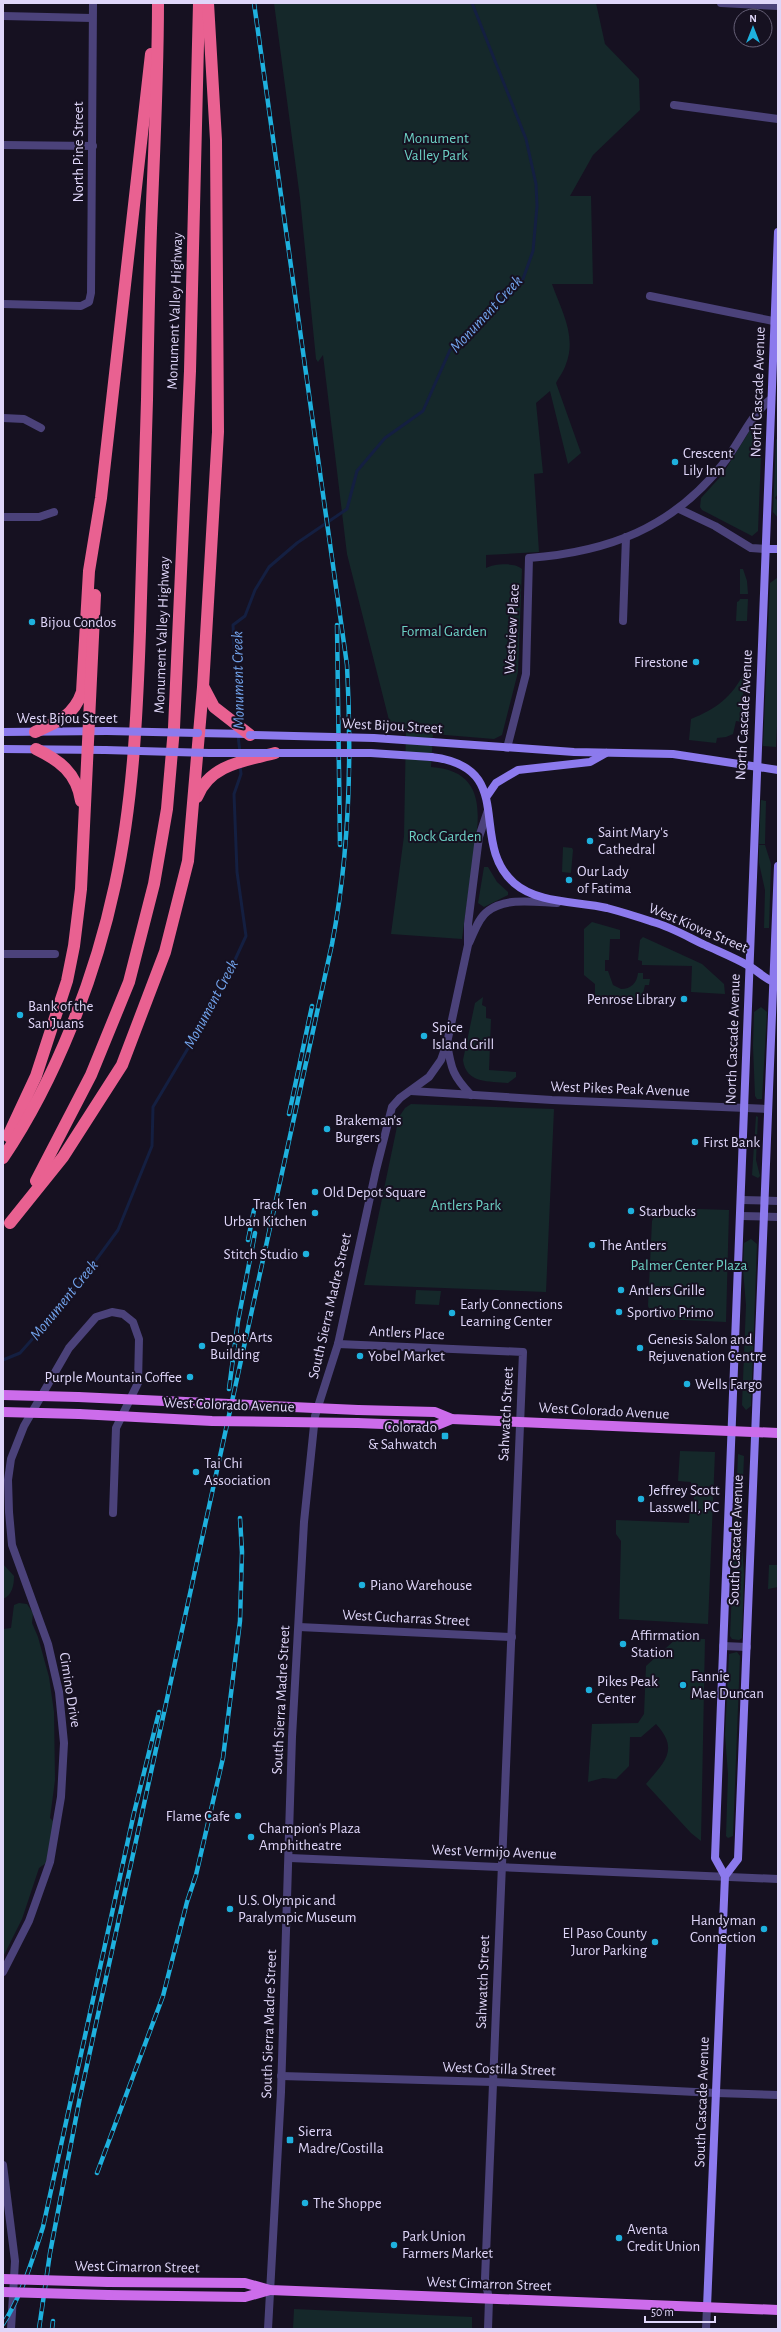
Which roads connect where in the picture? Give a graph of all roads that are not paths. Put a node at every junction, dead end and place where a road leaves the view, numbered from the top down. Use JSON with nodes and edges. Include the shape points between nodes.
{"nodes":[{"id":1,"x":92,"y":3,"type":"edge"},
{"id":2,"x":157,"y":3,"type":"edge"},
{"id":3,"x":199,"y":3,"type":"edge"},
{"id":4,"x":208,"y":3,"type":"edge"},
{"id":5,"x":721,"y":3,"type":"edge"},
{"id":6,"x":778,"y":6,"type":"edge"},
{"id":7,"x":3,"y":16,"type":"edge"},
{"id":8,"x":92,"y":18,"type":"junction"},
{"id":9,"x":674,"y":105,"type":"dead end"},
{"id":10,"x":778,"y":119,"type":"edge"},
{"id":11,"x":3,"y":145,"type":"edge"},
{"id":12,"x":93,"y":146,"type":"junction"},
{"id":13,"x":778,"y":232,"type":"edge"},
{"id":14,"x":650,"y":296,"type":"dead end"},
{"id":15,"x":3,"y":304,"type":"edge"},
{"id":16,"x":776,"y":322,"type":"edge"},
{"id":17,"x":771,"y":399,"type":"junction"},
{"id":18,"x":3,"y":418,"type":"edge"},
{"id":19,"x":41,"y":428,"type":"dead end"},
{"id":20,"x":679,"y":509,"type":"junction"},
{"id":21,"x":54,"y":512,"type":"dead end"},
{"id":22,"x":3,"y":516,"type":"edge"},
{"id":23,"x":98,"y":518,"type":"junction"},
{"id":24,"x":626,"y":537,"type":"junction"},
{"id":25,"x":766,"y":549,"type":"junction"},
{"id":26,"x":778,"y":550,"type":"edge"},
{"id":27,"x":623,"y":621,"type":"dead end"},
{"id":28,"x":203,"y":688,"type":"junction"},
{"id":29,"x":89,"y":731,"type":"junction"},
{"id":30,"x":3,"y":732,"type":"edge"},
{"id":31,"x":35,"y":732,"type":"junction"},
{"id":32,"x":198,"y":733,"type":"junction"},
{"id":33,"x":250,"y":734,"type":"junction"},
{"id":34,"x":507,"y":748,"type":"junction"},
{"id":35,"x":3,"y":749,"type":"edge"},
{"id":36,"x":36,"y":749,"type":"junction"},
{"id":37,"x":88,"y":750,"type":"junction"},
{"id":38,"x":607,"y":752,"type":"junction"},
{"id":39,"x":196,"y":753,"type":"junction"},
{"id":40,"x":275,"y":753,"type":"junction"},
{"id":41,"x":431,"y":757,"type":"joint"},
{"id":42,"x":756,"y":767,"type":"junction"},
{"id":43,"x":778,"y":770,"type":"edge"},
{"id":44,"x":486,"y":796,"type":"junction"},
{"id":45,"x":194,"y":804,"type":"junction"},
{"id":46,"x":488,"y":810,"type":"junction"},
{"id":47,"x":83,"y":818,"type":"junction"},
{"id":48,"x":778,"y":866,"type":"edge"},
{"id":49,"x":570,"y":903,"type":"junction"},
{"id":50,"x":468,"y":945,"type":"junction"},
{"id":51,"x":3,"y":954,"type":"edge"},
{"id":52,"x":55,"y":954,"type":"dead end"},
{"id":53,"x":749,"y":966,"type":"junction"},
{"id":54,"x":775,"y":983,"type":"edge"},
{"id":55,"x":447,"y":1044,"type":"junction"},
{"id":56,"x":411,"y":1091,"type":"junction"},
{"id":57,"x":471,"y":1095,"type":"junction"},
{"id":58,"x":745,"y":1108,"type":"junction"},
{"id":59,"x":768,"y":1109,"type":"junction"},
{"id":60,"x":3,"y":1146,"type":"edge"},
{"id":61,"x":3,"y":1158,"type":"edge"},
{"id":62,"x":741,"y":1200,"type":"junction"},
{"id":63,"x":764,"y":1200,"type":"junction"},
{"id":64,"x":778,"y":1201,"type":"edge"},
{"id":65,"x":740,"y":1216,"type":"junction"},
{"id":66,"x":764,"y":1217,"type":"junction"},
{"id":67,"x":778,"y":1217,"type":"edge"},
{"id":68,"x":7,"y":1228,"type":"edge"},
{"id":69,"x":338,"y":1344,"type":"junction"},
{"id":70,"x":523,"y":1352,"type":"joint"},
{"id":71,"x":3,"y":1395,"type":"edge"},
{"id":72,"x":41,"y":1396,"type":"junction"},
{"id":73,"x":3,"y":1412,"type":"edge"},
{"id":74,"x":31,"y":1413,"type":"junction"},
{"id":75,"x":452,"y":1419,"type":"junction"},
{"id":76,"x":520,"y":1422,"type":"junction"},
{"id":77,"x":732,"y":1432,"type":"junction"},
{"id":78,"x":755,"y":1432,"type":"junction"},
{"id":79,"x":778,"y":1433,"type":"edge"},
{"id":80,"x":113,"y":1513,"type":"dead end"},
{"id":81,"x":299,"y":1627,"type":"junction"},
{"id":82,"x":512,"y":1636,"type":"junction"},
{"id":83,"x":723,"y":1646,"type":"junction"},
{"id":84,"x":747,"y":1647,"type":"junction"},
{"id":85,"x":290,"y":1858,"type":"junction"},
{"id":86,"x":503,"y":1866,"type":"junction"},
{"id":87,"x":725,"y":1876,"type":"junction"},
{"id":88,"x":778,"y":1879,"type":"edge"},
{"id":89,"x":3,"y":1972,"type":"edge"},
{"id":90,"x":281,"y":2076,"type":"junction"},
{"id":91,"x":493,"y":2082,"type":"junction"},
{"id":92,"x":716,"y":2093,"type":"junction"},
{"id":93,"x":778,"y":2095,"type":"edge"},
{"id":94,"x":3,"y":2165,"type":"edge"},
{"id":95,"x":3,"y":2279,"type":"edge"},
{"id":96,"x":270,"y":2290,"type":"junction"},
{"id":97,"x":3,"y":2292,"type":"edge"},
{"id":98,"x":489,"y":2299,"type":"junction"},
{"id":99,"x":707,"y":2307,"type":"junction"},
{"id":100,"x":778,"y":2310,"type":"edge"},
{"id":101,"x":11,"y":2329,"type":"edge"},
{"id":102,"x":268,"y":2329,"type":"edge"},
{"id":103,"x":488,"y":2329,"type":"edge"},
{"id":104,"x":706,"y":2329,"type":"edge"}],
"edges":[{"from":1,"to":8,"type":"street","name":"North Pine Street"},
{"from":2,"to":23,"type":"highway"},
{"from":2,"to":61,"type":"highway","name":"Monument Valley Highway","via":[[158,68],[138,682],[132,771],[115,885],[99,943],[71,1024],[33,1109]]},
{"from":3,"to":68,"type":"highway","name":"Monument Valley Highway","via":[[190,371],[176,678],[170,775],[162,837],[154,884],[130,975],[111,1028],[66,1127]]},
{"from":4,"to":28,"type":"highway","via":[[216,140],[218,432]]},
{"from":5,"to":6,"type":"street"},
{"from":7,"to":8,"type":"street"},
{"from":8,"to":12,"type":"street","name":"North Pine Street"},
{"from":9,"to":10,"type":"street"},
{"from":11,"to":12,"type":"street"},
{"from":12,"to":15,"type":"street","name":"North Pine Street","via":[[89,302],[81,306]]},
{"from":13,"to":16,"type":"main road","name":"North Cascade Avenue"},
{"from":14,"to":16,"type":"street"},
{"from":16,"to":17,"type":"main road","name":"North Cascade Avenue"},
{"from":17,"to":20,"type":"street","via":[[760,408],[722,466]]},
{"from":17,"to":25,"type":"main road","name":"North Cascade Avenue"},
{"from":18,"to":19,"type":"street","via":[[24,419]]},
{"from":20,"to":24,"type":"street"},
{"from":20,"to":25,"type":"street","via":[[715,526],[751,548]]},
{"from":21,"to":22,"type":"street","via":[[39,517]]},
{"from":23,"to":29,"type":"highway"},
{"from":23,"to":31,"type":"highway","via":[[89,571],[82,692],[79,702],[71,712],[61,720]]},
{"from":24,"to":27,"type":"street"},
{"from":24,"to":34,"type":"street","name":"Westview Place","via":[[586,550],[529,558],[526,674]]},
{"from":25,"to":26,"type":"main road"},
{"from":25,"to":42,"type":"main road","name":"North Cascade Avenue"},
{"from":28,"to":32,"type":"highway"},
{"from":28,"to":33,"type":"highway","via":[[214,708]]},
{"from":29,"to":31,"type":"main road","name":"West Bijou Street"},
{"from":29,"to":32,"type":"main road","name":"West Bijou Street","bridge":true},
{"from":29,"to":37,"type":"highway"},
{"from":30,"to":31,"type":"main road","name":"West Bijou Street"},
{"from":32,"to":33,"type":"main road","name":"West Bijou Street"},
{"from":32,"to":39,"type":"highway"},
{"from":33,"to":34,"type":"main road","name":"West Bijou Street","bridge":true,"via":[[374,738]]},
{"from":34,"to":38,"type":"main road","name":"West Bijou Street"},
{"from":35,"to":36,"type":"main road","name":"West Bijou Street"},
{"from":36,"to":37,"type":"main road","name":"West Bijou Street"},
{"from":36,"to":47,"type":"highway","via":[[62,763],[72,776],[80,798]]},
{"from":37,"to":39,"type":"main road","name":"West Bijou Street","bridge":true},
{"from":37,"to":47,"type":"highway"},
{"from":38,"to":42,"type":"main road","name":"West Bijou Street","via":[[673,754]]},
{"from":38,"to":44,"type":"main road","via":[[590,762],[518,770],[496,783]]},
{"from":39,"to":40,"type":"main road","name":"West Bijou Street","bridge":true},
{"from":39,"to":45,"type":"highway"},
{"from":40,"to":41,"type":"main road","name":"West Bijou Street","bridge":true,"via":[[371,753]]},
{"from":40,"to":45,"type":"highway","bridge":true,"via":[[219,769],[205,782]]},
{"from":41,"to":44,"type":"main road","name":"West Kiowa Street","via":[[455,761],[467,767],[476,775]]},
{"from":42,"to":43,"type":"main road","name":"West Bijou Street"},
{"from":42,"to":53,"type":"main road","name":"North Cascade Avenue"},
{"from":44,"to":46,"type":"main road","name":"West Kiowa Street"},
{"from":45,"to":68,"type":"highway","via":[[188,861],[165,952],[122,1065],[63,1157]]},
{"from":46,"to":49,"type":"main road","name":"West Kiowa Street","via":[[496,855],[506,874],[524,890]]},
{"from":46,"to":50,"type":"street","via":[[480,837],[468,924]]},
{"from":47,"to":60,"type":"highway","via":[[79,908],[67,981],[36,1076]]},
{"from":48,"to":54,"type":"main road"},
{"from":49,"to":50,"type":"street","via":[[503,903],[487,911]]},
{"from":49,"to":53,"type":"main road","name":"West Kiowa Street","via":[[606,908],[655,922]]},
{"from":50,"to":55,"type":"street"},
{"from":51,"to":52,"type":"street"},
{"from":53,"to":54,"type":"main road","name":"West Kiowa Street"},
{"from":53,"to":58,"type":"main road","name":"North Cascade Avenue"},
{"from":54,"to":59,"type":"main road"},
{"from":55,"to":56,"type":"street","name":"South Sierra Madre Street","via":[[441,1060],[429,1077]]},
{"from":55,"to":57,"type":"street","via":[[454,1076]]},
{"from":56,"to":57,"type":"street","name":"West Pikes Peak Avenue"},
{"from":56,"to":69,"type":"street","name":"South Sierra Madre Street","via":[[396,1102],[390,1115]]},
{"from":57,"to":58,"type":"street","name":"West Pikes Peak Avenue"},
{"from":58,"to":59,"type":"street","name":"West Pikes Peak Avenue"},
{"from":58,"to":62,"type":"main road","name":"North Cascade Avenue"},
{"from":59,"to":63,"type":"main road"},
{"from":62,"to":63,"type":"street"},
{"from":62,"to":65,"type":"main road","name":"South Cascade Avenue"},
{"from":63,"to":64,"type":"street"},
{"from":63,"to":66,"type":"main road","name":"South Cascade Avenue"},
{"from":65,"to":66,"type":"street"},
{"from":65,"to":77,"type":"main road","name":"South Cascade Avenue"},
{"from":66,"to":67,"type":"street"},
{"from":66,"to":78,"type":"main road","name":"South Cascade Avenue"},
{"from":69,"to":70,"type":"street","name":"Antlers Place"},
{"from":69,"to":81,"type":"street","name":"South Sierra Madre Street","via":[[315,1416],[304,1522]]},
{"from":70,"to":76,"type":"street","name":"Sahwatch Street"},
{"from":71,"to":72,"type":"main road","name":"West Colorado Avenue"},
{"from":72,"to":74,"type":"street","name":"Cimino Drive"},
{"from":72,"to":75,"type":"main road","name":"West Colorado Avenue","bridge":true,"via":[[435,1412]]},
{"from":72,"to":80,"type":"street","name":"Cimino Drive","via":[[69,1348],[101,1314],[123,1314],[133,1322],[139,1339],[138,1383],[116,1428]]},
{"from":73,"to":74,"type":"main road","name":"West Colorado Avenue"},
{"from":74,"to":75,"type":"main road","name":"West Colorado Avenue","bridge":true,"via":[[212,1421],[435,1426]]},
{"from":74,"to":89,"type":"street","name":"Cimino Drive","via":[[11,1460],[8,1480],[9,1512],[14,1555],[45,1632],[56,1673],[64,1743],[61,1797],[50,1862],[29,1921]]},
{"from":75,"to":76,"type":"main road","name":"West Colorado Avenue"},
{"from":76,"to":77,"type":"main road","name":"West Colorado Avenue"},
{"from":76,"to":82,"type":"street","name":"Sahwatch Street"},
{"from":77,"to":78,"type":"main road","name":"West Colorado Avenue"},
{"from":77,"to":83,"type":"main road","name":"South Cascade Avenue"},
{"from":78,"to":79,"type":"main road","name":"West Colorado Avenue"},
{"from":78,"to":84,"type":"main road","name":"South Cascade Avenue"},
{"from":81,"to":82,"type":"street","name":"West Cucharras Street"},
{"from":81,"to":85,"type":"street","name":"South Sierra Madre Street","via":[[292,1737]]},
{"from":82,"to":86,"type":"street","name":"Sahwatch Street"},
{"from":83,"to":84,"type":"street"},
{"from":83,"to":87,"type":"main road","name":"South Cascade Avenue","via":[[715,1858]]},
{"from":84,"to":87,"type":"main road","name":"South Cascade Avenue","via":[[738,1859]]},
{"from":85,"to":86,"type":"street","name":"West Vermijo Avenue"},
{"from":85,"to":90,"type":"street","name":"South Sierra Madre Street"},
{"from":86,"to":87,"type":"street","name":"West Vermijo Avenue"},
{"from":86,"to":91,"type":"street","name":"Sahwatch Street"},
{"from":87,"to":88,"type":"street","name":"West Vermijo Avenue"},
{"from":87,"to":92,"type":"main road","name":"South Cascade Avenue"},
{"from":90,"to":91,"type":"street","name":"West Costilla Street"},
{"from":90,"to":96,"type":"street","name":"South Sierra Madre Street"},
{"from":91,"to":92,"type":"street","name":"West Costilla Street"},
{"from":91,"to":98,"type":"street","name":"Sahwatch Street","via":[[485,2279]]},
{"from":92,"to":93,"type":"street","name":"West Costilla Street"},
{"from":92,"to":99,"type":"main road","name":"South Cascade Avenue"},
{"from":94,"to":101,"type":"street","via":[[15,2262]]},
{"from":95,"to":96,"type":"main road","name":"West Cimarron Street","bridge":true,"via":[[245,2283]]},
{"from":96,"to":97,"type":"main road","name":"West Cimarron Street","bridge":true,"via":[[245,2297]]},
{"from":96,"to":98,"type":"main road","name":"West Cimarron Street"},
{"from":96,"to":102,"type":"street","name":"South Sierra Madre Street"},
{"from":98,"to":99,"type":"main road","name":"West Cimarron Street"},
{"from":98,"to":103,"type":"street","name":"Sahwatch Street"},
{"from":99,"to":100,"type":"main road","name":"West Cimarron Street"},
{"from":99,"to":104,"type":"street","name":"South Cascade Avenue"}]}
